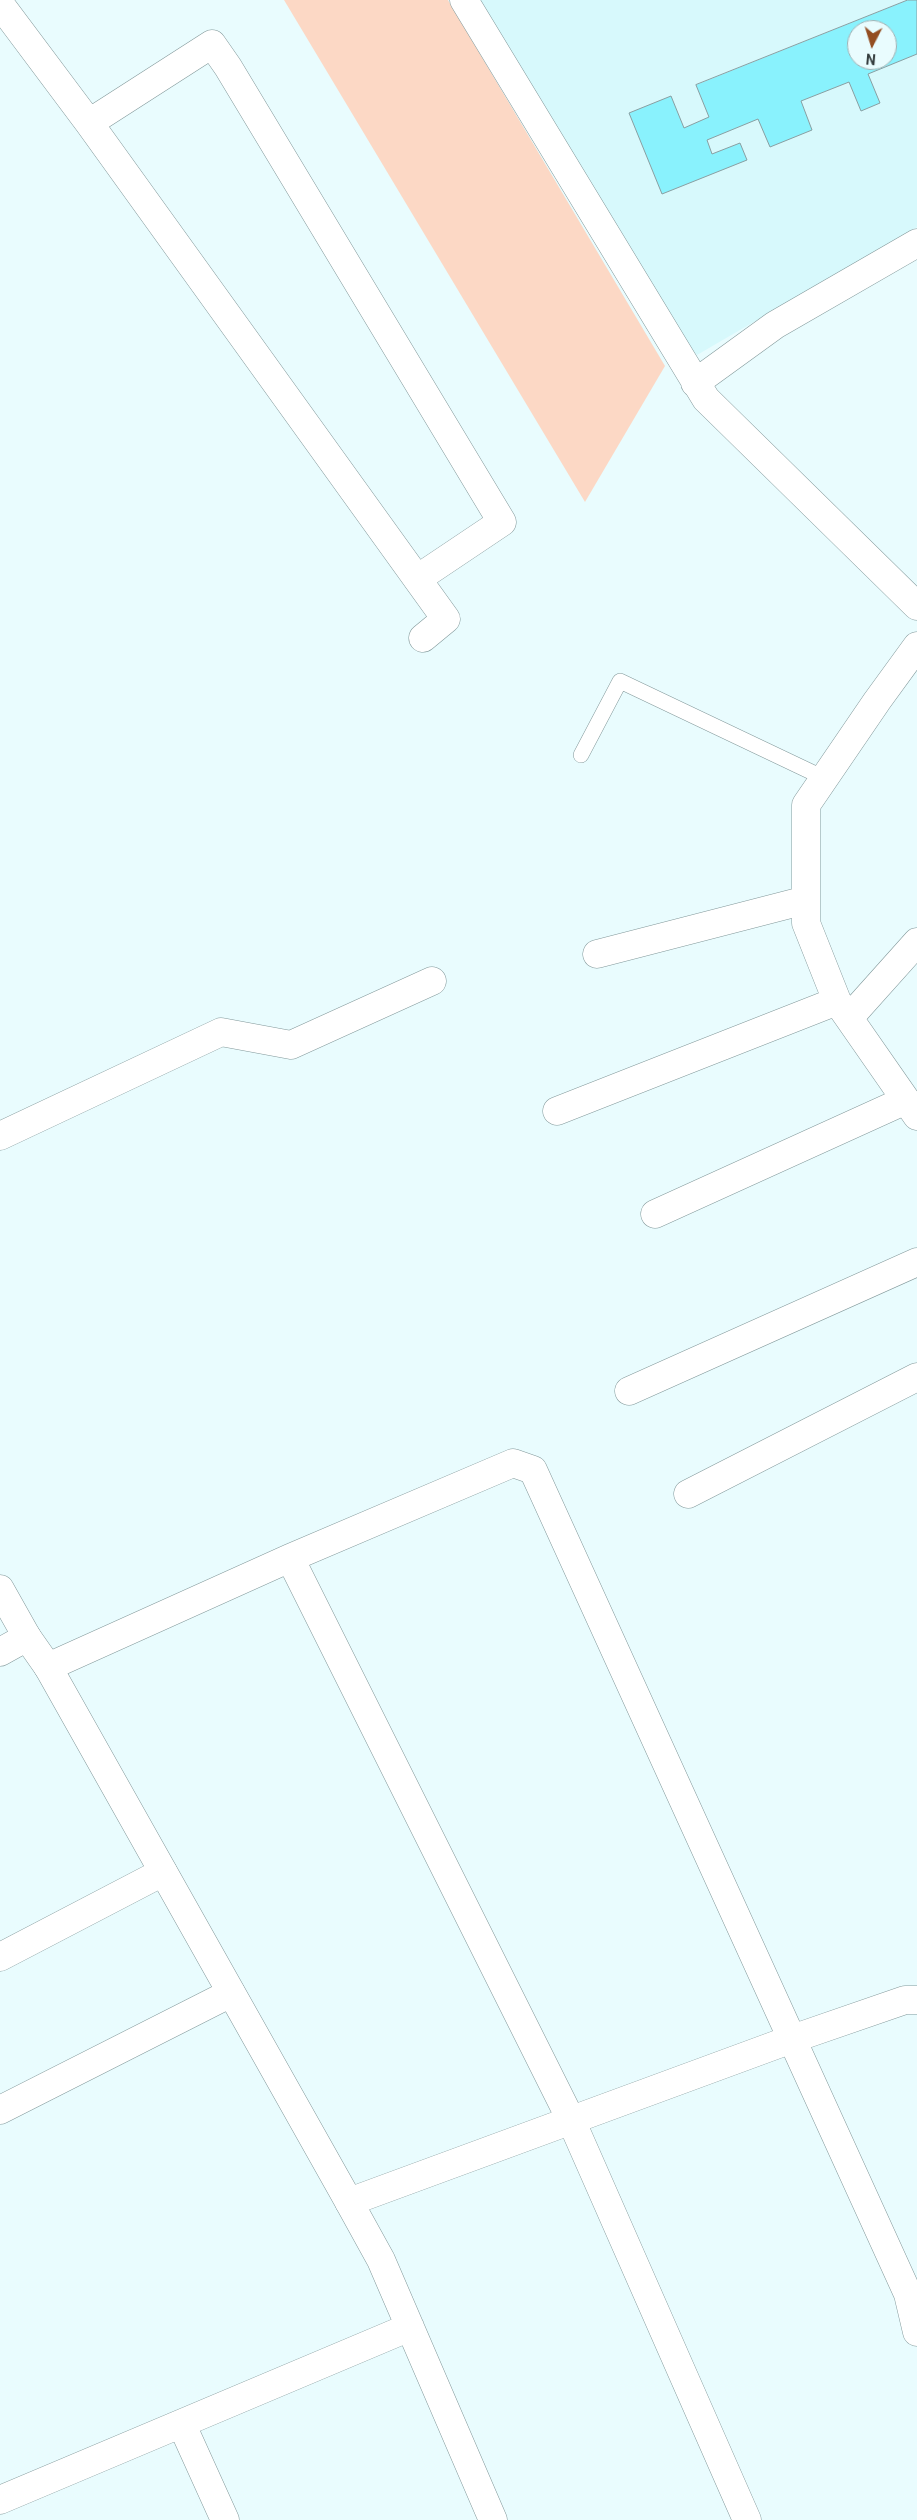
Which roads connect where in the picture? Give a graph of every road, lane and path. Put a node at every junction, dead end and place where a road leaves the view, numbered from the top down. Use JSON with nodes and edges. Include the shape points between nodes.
{"nodes":[{"id":1,"x":464,"y":0,"type":"edge"},
{"id":2,"x":0,"y":4,"type":"edge"},
{"id":3,"x":89,"y":123,"type":"junction"},
{"id":4,"x":917,"y":243,"type":"edge"},
{"id":5,"x":695,"y":383,"type":"junction"},
{"id":6,"x":418,"y":579,"type":"junction"},
{"id":7,"x":917,"y":606,"type":"edge"},
{"id":8,"x":423,"y":638,"type":"dead end"},
{"id":9,"x":917,"y":646,"type":"edge"},
{"id":10,"x":581,"y":755,"type":"dead end"},
{"id":11,"x":824,"y":778,"type":"junction"},
{"id":12,"x":806,"y":900,"type":"junction"},
{"id":13,"x":914,"y":951,"type":"edge"},
{"id":14,"x":597,"y":954,"type":"dead end"},
{"id":15,"x":432,"y":982,"type":"dead end"},
{"id":16,"x":843,"y":1009,"type":"junction"},
{"id":17,"x":912,"y":1108,"type":"edge"},
{"id":18,"x":557,"y":1111,"type":"dead end"},
{"id":19,"x":0,"y":1136,"type":"edge"},
{"id":20,"x":655,"y":1214,"type":"dead end"},
{"id":21,"x":917,"y":1262,"type":"edge"},
{"id":22,"x":917,"y":1377,"type":"edge"},
{"id":23,"x":630,"y":1391,"type":"dead end"},
{"id":24,"x":688,"y":1494,"type":"dead end"},
{"id":25,"x":290,"y":1558,"type":"junction"},
{"id":26,"x":0,"y":1589,"type":"edge"},
{"id":27,"x":27,"y":1637,"type":"junction"},
{"id":28,"x":0,"y":1652,"type":"edge"},
{"id":29,"x":48,"y":1667,"type":"junction"},
{"id":30,"x":163,"y":1872,"type":"junction"},
{"id":31,"x":0,"y":1957,"type":"edge"},
{"id":32,"x":231,"y":1993,"type":"junction"},
{"id":33,"x":917,"y":2000,"type":"edge"},
{"id":34,"x":792,"y":2039,"type":"junction"},
{"id":35,"x":0,"y":2110,"type":"edge"},
{"id":36,"x":571,"y":2120,"type":"junction"},
{"id":37,"x":349,"y":2202,"type":"junction"},
{"id":38,"x":410,"y":2327,"type":"junction"},
{"id":39,"x":917,"y":2332,"type":"edge"},
{"id":40,"x":182,"y":2424,"type":"junction"},
{"id":41,"x":0,"y":2500,"type":"edge"},
{"id":42,"x":225,"y":2520,"type":"edge"},
{"id":43,"x":493,"y":2520,"type":"edge"},
{"id":44,"x":746,"y":2520,"type":"edge"}],
"edges":[{"from":1,"to":5,"type":"street"},
{"from":2,"to":3,"type":"street"},
{"from":3,"to":6,"type":"street"},
{"from":3,"to":6,"type":"street","via":[[212,44],[502,522]]},
{"from":4,"to":5,"type":"street","via":[[775,325]]},
{"from":5,"to":7,"type":"street","via":[[706,399]]},
{"from":6,"to":8,"type":"street","via":[[446,618]]},
{"from":9,"to":11,"type":"street"},
{"from":10,"to":11,"type":"lane","via":[[620,681]]},
{"from":11,"to":12,"type":"street","via":[[806,805]]},
{"from":12,"to":14,"type":"street"},
{"from":12,"to":16,"type":"street","via":[[806,922]]},
{"from":13,"to":16,"type":"street"},
{"from":15,"to":19,"type":"street","via":[[291,1045],[221,1032]]},
{"from":16,"to":17,"type":"street"},
{"from":16,"to":18,"type":"street"},
{"from":17,"to":20,"type":"street"},
{"from":21,"to":23,"type":"street"},
{"from":22,"to":24,"type":"street"},
{"from":25,"to":29,"type":"street"},
{"from":25,"to":34,"type":"street","via":[[513,1464],[533,1470]]},
{"from":25,"to":36,"type":"street"},
{"from":26,"to":27,"type":"street"},
{"from":27,"to":28,"type":"street"},
{"from":27,"to":29,"type":"street"},
{"from":29,"to":30,"type":"street"},
{"from":30,"to":31,"type":"street"},
{"from":30,"to":32,"type":"street"},
{"from":32,"to":35,"type":"street"},
{"from":32,"to":37,"type":"street"},
{"from":33,"to":34,"type":"street","via":[[906,2000]]},
{"from":34,"to":36,"type":"street"},
{"from":34,"to":39,"type":"street","via":[[908,2294]]},
{"from":36,"to":37,"type":"street"},
{"from":36,"to":44,"type":"street"},
{"from":37,"to":38,"type":"street","via":[[381,2260]]},
{"from":38,"to":40,"type":"street"},
{"from":38,"to":43,"type":"street"},
{"from":40,"to":41,"type":"street"},
{"from":40,"to":42,"type":"street"}]}
